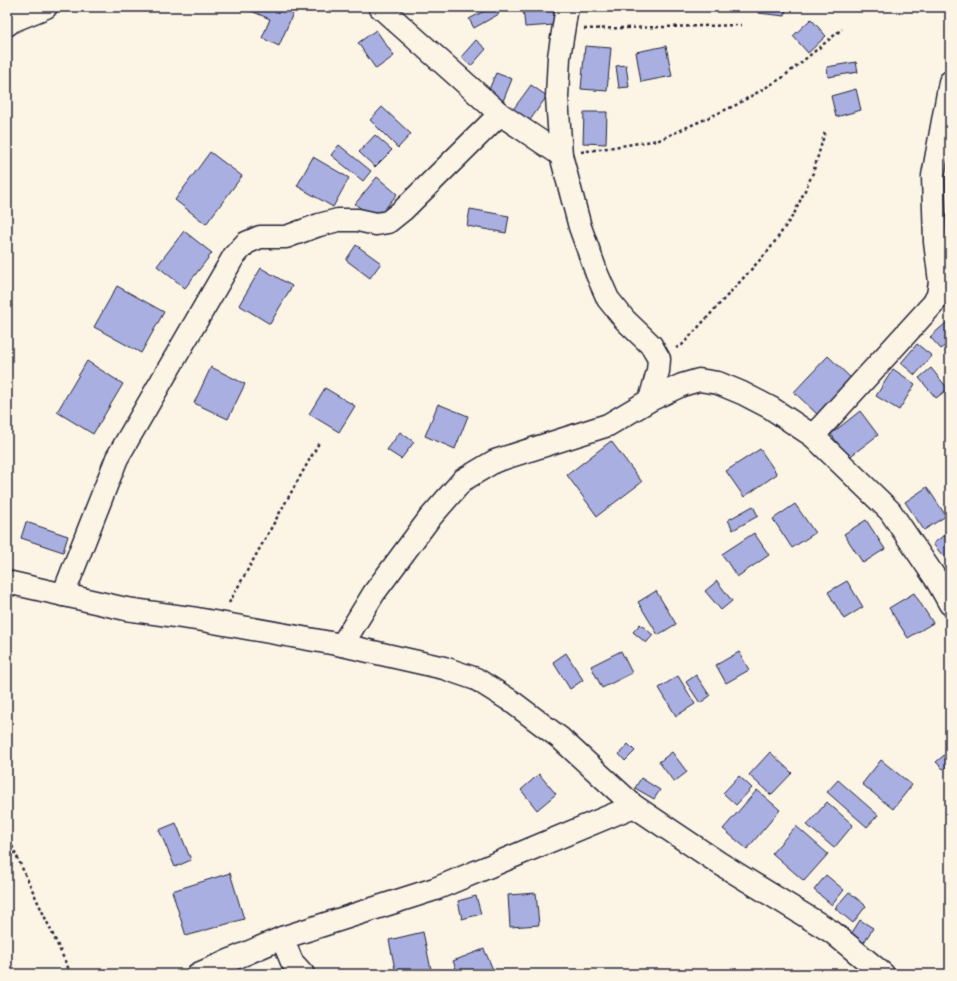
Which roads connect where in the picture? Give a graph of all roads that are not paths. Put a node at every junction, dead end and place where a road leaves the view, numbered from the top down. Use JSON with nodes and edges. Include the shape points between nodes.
{"nodes":[{"id":1,"x":46,"y":7,"type":"edge"},
{"id":2,"x":380,"y":7,"type":"edge"},
{"id":3,"x":567,"y":7,"type":"edge"},
{"id":4,"x":7,"y":25,"type":"edge"},
{"id":5,"x":950,"y":82,"type":"edge"},
{"id":6,"x":500,"y":114,"type":"junction"},
{"id":7,"x":561,"y":155,"type":"junction"},
{"id":8,"x":942,"y":173,"type":"edge"},
{"id":9,"x":650,"y":400,"type":"junction"},
{"id":10,"x":813,"y":436,"type":"junction"},
{"id":11,"x":7,"y":582,"type":"edge"},
{"id":12,"x":63,"y":595,"type":"junction"},
{"id":13,"x":950,"y":604,"type":"edge"},
{"id":14,"x":342,"y":645,"type":"junction"},
{"id":15,"x":634,"y":806,"type":"junction"},
{"id":16,"x":282,"y":938,"type":"junction"},
{"id":17,"x":198,"y":974,"type":"edge"},
{"id":18,"x":303,"y":974,"type":"edge"},
{"id":19,"x":883,"y":974,"type":"edge"}],
"edges":[{"from":1,"to":4,"type":"street"},
{"from":2,"to":6,"type":"street"},
{"from":3,"to":7,"type":"street","via":[[559,57],[557,97]]},
{"from":5,"to":8,"type":"street"},
{"from":6,"to":7,"type":"street"},
{"from":6,"to":12,"type":"street","via":[[388,222],[376,224],[358,220],[338,220],[286,237],[260,237],[246,243],[234,256],[117,458]]},
{"from":7,"to":9,"type":"street","via":[[580,227],[608,299],[651,345],[659,359]]},
{"from":8,"to":10,"type":"street","via":[[935,242],[940,282],[938,295],[933,304]]},
{"from":9,"to":10,"type":"street","via":[[682,385],[700,380],[718,383],[771,408]]},
{"from":9,"to":14,"type":"street","via":[[608,425],[495,460],[464,480],[429,519],[383,580]]},
{"from":10,"to":13,"type":"street","via":[[890,511]]},
{"from":11,"to":12,"type":"street"},
{"from":12,"to":14,"type":"street","via":[[126,610]]},
{"from":14,"to":15,"type":"street","via":[[444,668],[476,679],[511,701],[560,738]]},
{"from":15,"to":16,"type":"street","via":[[436,889]]},
{"from":15,"to":19,"type":"street","via":[[719,863],[832,932]]},
{"from":16,"to":17,"type":"street"},
{"from":16,"to":18,"type":"street","via":[[292,962]]}]}
